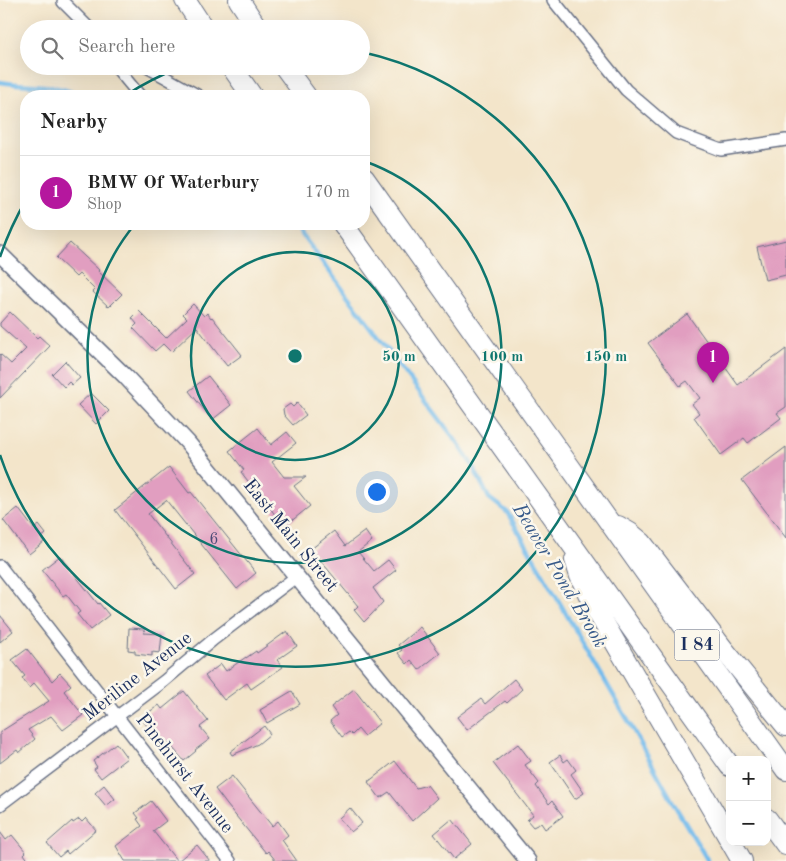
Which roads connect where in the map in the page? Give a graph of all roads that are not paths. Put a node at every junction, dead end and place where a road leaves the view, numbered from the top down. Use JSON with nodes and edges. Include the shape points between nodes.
{"nodes":[{"id":1,"x":185,"y":0,"type":"edge"},
{"id":2,"x":239,"y":0,"type":"edge"},
{"id":3,"x":553,"y":0,"type":"edge"},
{"id":4,"x":62,"y":1,"type":"edge"},
{"id":5,"x":77,"y":20,"type":"edge"},
{"id":6,"x":81,"y":20,"type":"edge"},
{"id":7,"x":198,"y":20,"type":"edge"},
{"id":8,"x":252,"y":20,"type":"edge"},
{"id":9,"x":122,"y":75,"type":"edge"},
{"id":10,"x":161,"y":75,"type":"edge"},
{"id":11,"x":237,"y":75,"type":"edge"},
{"id":12,"x":291,"y":75,"type":"edge"},
{"id":13,"x":135,"y":90,"type":"edge"},
{"id":14,"x":188,"y":90,"type":"edge"},
{"id":15,"x":248,"y":90,"type":"edge"},
{"id":16,"x":302,"y":90,"type":"edge"},
{"id":17,"x":786,"y":140,"type":"edge"},
{"id":18,"x":370,"y":186,"type":"edge"},
{"id":19,"x":347,"y":230,"type":"edge"},
{"id":20,"x":0,"y":254,"type":"edge"},
{"id":21,"x":608,"y":520,"type":"junction"},
{"id":22,"x":572,"y":545,"type":"junction"},
{"id":23,"x":0,"y":566,"type":"edge"},
{"id":24,"x":297,"y":576,"type":"junction"},
{"id":25,"x":117,"y":716,"type":"junction"},
{"id":26,"x":786,"y":726,"type":"edge"},
{"id":27,"x":726,"y":760,"type":"edge"},
{"id":28,"x":786,"y":770,"type":"edge"},
{"id":29,"x":0,"y":805,"type":"edge"},
{"id":30,"x":771,"y":824,"type":"edge"},
{"id":31,"x":726,"y":834,"type":"edge"},
{"id":32,"x":786,"y":845,"type":"edge"},
{"id":33,"x":733,"y":846,"type":"edge"},
{"id":34,"x":230,"y":861,"type":"edge"},
{"id":35,"x":528,"y":861,"type":"edge"},
{"id":36,"x":742,"y":861,"type":"edge"}],
"edges":[{"from":1,"to":7,"type":"highway"},
{"from":2,"to":8,"type":"highway"},
{"from":3,"to":17,"type":"street","via":[[626,90],[676,133],[721,150]]},
{"from":4,"to":5,"type":"street"},
{"from":4,"to":6,"type":"street"},
{"from":9,"to":13,"type":"street"},
{"from":10,"to":14,"type":"street"},
{"from":11,"to":15,"type":"highway"},
{"from":12,"to":16,"type":"highway"},
{"from":18,"to":21,"type":"highway","number":"I 84"},
{"from":19,"to":22,"type":"highway","number":"I 84"},
{"from":20,"to":24,"type":"main road","name":"East Main Street","via":[[152,404]]},
{"from":21,"to":26,"type":"highway","via":[[642,543]]},
{"from":21,"to":28,"type":"highway","number":"I 84"},
{"from":22,"to":27,"type":"highway","number":"I 84"},
{"from":22,"to":31,"type":"highway","via":[[580,576],[594,606]]},
{"from":23,"to":25,"type":"street","name":"Pinehurst Avenue"},
{"from":24,"to":25,"type":"street","name":"Meriline Avenue"},
{"from":24,"to":35,"type":"main road","name":"East Main Street"},
{"from":25,"to":29,"type":"street","name":"Meriline Avenue"},
{"from":25,"to":34,"type":"street","name":"Pinehurst Avenue"},
{"from":30,"to":32,"type":"highway"},
{"from":33,"to":36,"type":"highway"}]}
